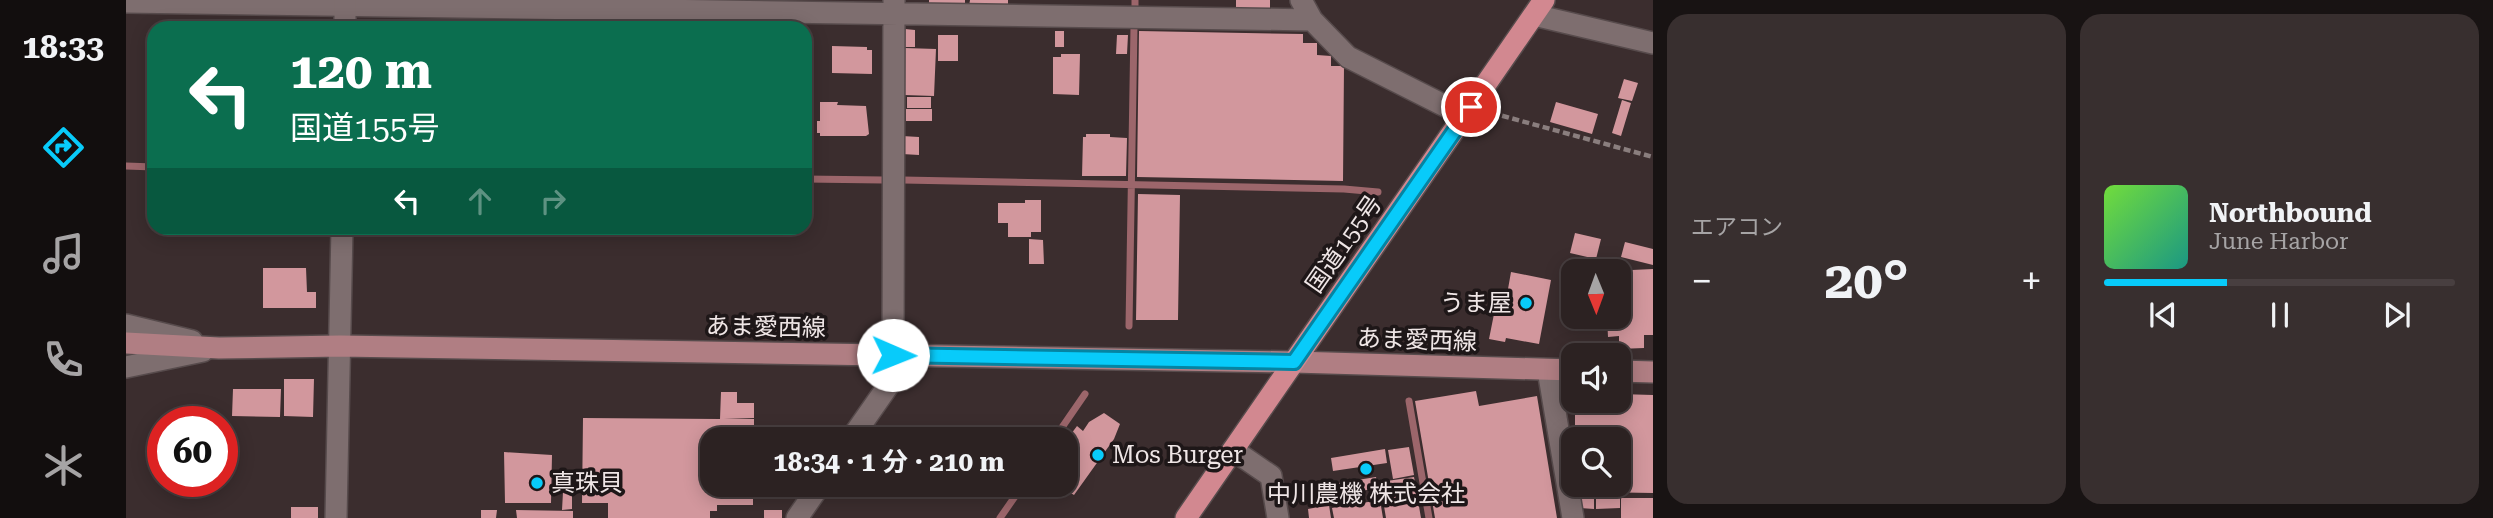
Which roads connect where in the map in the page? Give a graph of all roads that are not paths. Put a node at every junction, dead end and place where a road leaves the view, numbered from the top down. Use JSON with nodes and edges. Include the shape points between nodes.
{"nodes":[{"id":1,"x":1301,"y":0,"type":"edge"},
{"id":2,"x":126,"y":2,"type":"edge"},
{"id":3,"x":345,"y":2,"type":"edge"},
{"id":4,"x":609,"y":4,"type":"edge"},
{"id":5,"x":794,"y":6,"type":"edge"},
{"id":6,"x":894,"y":6,"type":"edge"},
{"id":7,"x":1539,"y":8,"type":"edge"},
{"id":8,"x":1312,"y":20,"type":"junction"},
{"id":9,"x":345,"y":21,"type":"edge"},
{"id":10,"x":1653,"y":43,"type":"edge"},
{"id":11,"x":1468,"y":112,"type":"junction"},
{"id":12,"x":342,"y":235,"type":"edge"},
{"id":13,"x":126,"y":325,"type":"edge"},
{"id":14,"x":126,"y":343,"type":"edge"},
{"id":15,"x":340,"y":346,"type":"junction"},
{"id":16,"x":219,"y":348,"type":"junction"},
{"id":17,"x":893,"y":355,"type":"junction"},
{"id":18,"x":1294,"y":362,"type":"junction"},
{"id":19,"x":126,"y":367,"type":"edge"},
{"id":20,"x":1548,"y":370,"type":"junction"},
{"id":21,"x":1561,"y":370,"type":"edge"},
{"id":22,"x":1631,"y":371,"type":"edge"},
{"id":23,"x":1653,"y":372,"type":"edge"},
{"id":24,"x":859,"y":427,"type":"edge"},
{"id":25,"x":1233,"y":450,"type":"junction"},
{"id":26,"x":812,"y":497,"type":"edge"},
{"id":27,"x":335,"y":518,"type":"edge"},
{"id":28,"x":797,"y":518,"type":"edge"},
{"id":29,"x":1185,"y":518,"type":"edge"},
{"id":30,"x":1278,"y":518,"type":"edge"},
{"id":31,"x":1573,"y":518,"type":"edge"}],
"edges":[{"from":1,"to":8,"type":"street"},
{"from":2,"to":3,"type":"street"},
{"from":3,"to":4,"type":"street"},
{"from":3,"to":9,"type":"street"},
{"from":4,"to":5,"type":"street"},
{"from":5,"to":6,"type":"street"},
{"from":6,"to":8,"type":"street"},
{"from":6,"to":17,"type":"street"},
{"from":7,"to":10,"type":"street"},
{"from":7,"to":11,"type":"highway","name":"国道155号"},
{"from":8,"to":11,"type":"street","via":[[1348,57]]},
{"from":11,"to":18,"type":"highway","name":"国道155号"},
{"from":12,"to":15,"type":"street"},
{"from":13,"to":16,"type":"street"},
{"from":14,"to":16,"type":"main road","name":"あま愛西線"},
{"from":15,"to":16,"type":"main road","name":"あま愛西線"},
{"from":15,"to":17,"type":"main road","name":"あま愛西線"},
{"from":15,"to":27,"type":"street"},
{"from":16,"to":19,"type":"street"},
{"from":17,"to":18,"type":"main road","name":"あま愛西線"},
{"from":17,"to":24,"type":"street","via":[[888,386]]},
{"from":18,"to":20,"type":"main road","name":"あま愛西線"},
{"from":18,"to":25,"type":"highway","name":"国道155号"},
{"from":20,"to":21,"type":"main road","name":"あま愛西線"},
{"from":20,"to":31,"type":"street"},
{"from":22,"to":23,"type":"main road"},
{"from":25,"to":29,"type":"highway","name":"国道155号"},
{"from":25,"to":30,"type":"street","via":[[1271,476]]},
{"from":26,"to":28,"type":"street"}]}
